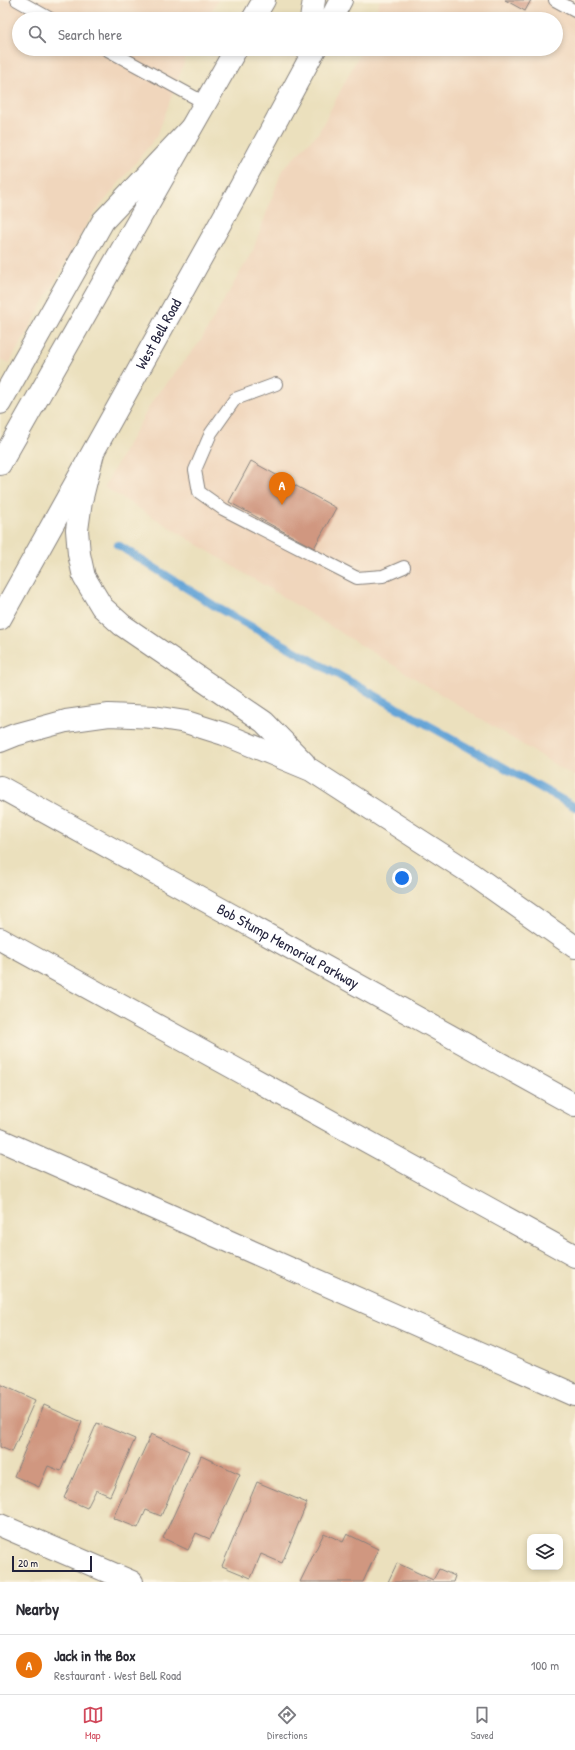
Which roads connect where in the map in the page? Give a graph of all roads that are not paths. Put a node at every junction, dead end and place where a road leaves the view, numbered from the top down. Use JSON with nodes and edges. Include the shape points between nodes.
{"nodes":[{"id":1,"x":17,"y":0,"type":"edge"},
{"id":2,"x":264,"y":0,"type":"edge"},
{"id":3,"x":314,"y":0,"type":"edge"},
{"id":4,"x":341,"y":0,"type":"edge"},
{"id":5,"x":555,"y":0,"type":"edge"},
{"id":6,"x":575,"y":11,"type":"edge"},
{"id":7,"x":38,"y":12,"type":"edge"},
{"id":8,"x":257,"y":12,"type":"edge"},
{"id":9,"x":312,"y":12,"type":"edge"},
{"id":10,"x":335,"y":12,"type":"edge"},
{"id":11,"x":119,"y":56,"type":"edge"},
{"id":12,"x":232,"y":56,"type":"edge"},
{"id":13,"x":304,"y":56,"type":"edge"},
{"id":14,"x":311,"y":56,"type":"edge"},
{"id":15,"x":299,"y":78,"type":"junction"},
{"id":16,"x":205,"y":103,"type":"junction"},
{"id":17,"x":190,"y":129,"type":"junction"},
{"id":18,"x":276,"y":384,"type":"dead end"},
{"id":19,"x":0,"y":404,"type":"edge"},
{"id":20,"x":93,"y":453,"type":"junction"},
{"id":21,"x":0,"y":464,"type":"edge"},
{"id":22,"x":404,"y":567,"type":"dead end"},
{"id":23,"x":0,"y":619,"type":"edge"},
{"id":24,"x":0,"y":741,"type":"edge"},
{"id":25,"x":311,"y":770,"type":"junction"},
{"id":26,"x":0,"y":787,"type":"edge"},
{"id":27,"x":0,"y":939,"type":"edge"},
{"id":28,"x":575,"y":946,"type":"edge"},
{"id":29,"x":575,"y":1105,"type":"edge"},
{"id":30,"x":2,"y":1140,"type":"edge"},
{"id":31,"x":575,"y":1256,"type":"edge"},
{"id":32,"x":575,"y":1395,"type":"edge"},
{"id":33,"x":0,"y":1525,"type":"edge"},
{"id":34,"x":132,"y":1582,"type":"edge"}],
"edges":[{"from":1,"to":7,"type":"lane"},
{"from":2,"to":8,"type":"main road"},
{"from":3,"to":9,"type":"main road"},
{"from":4,"to":10,"type":"main road"},
{"from":5,"to":6,"type":"lane"},
{"from":11,"to":16,"type":"lane"},
{"from":12,"to":16,"type":"main road"},
{"from":13,"to":15,"type":"main road"},
{"from":14,"to":15,"type":"main road","name":"West Bell Road"},
{"from":15,"to":20,"type":"main road","name":"West Bell Road"},
{"from":16,"to":17,"type":"main road"},
{"from":17,"to":19,"type":"main road","via":[[103,221]]},
{"from":17,"to":21,"type":"main road"},
{"from":18,"to":22,"type":"lane","via":[[235,399],[211,433],[195,470],[199,492],[223,509],[357,578],[383,576]]},
{"from":20,"to":23,"type":"main road","name":"West Bell Road"},
{"from":20,"to":25,"type":"main road","via":[[77,530],[84,577],[102,607],[122,625],[264,722]]},
{"from":24,"to":25,"type":"main road","via":[[66,721],[109,715],[154,717],[186,722],[224,734]]},
{"from":25,"to":28,"type":"main road","via":[[472,874]]},
{"from":26,"to":29,"type":"main road","name":"Bob Stump Memorial Parkway"},
{"from":27,"to":31,"type":"main road"},
{"from":30,"to":32,"type":"main road"},
{"from":33,"to":34,"type":"main road"}]}
